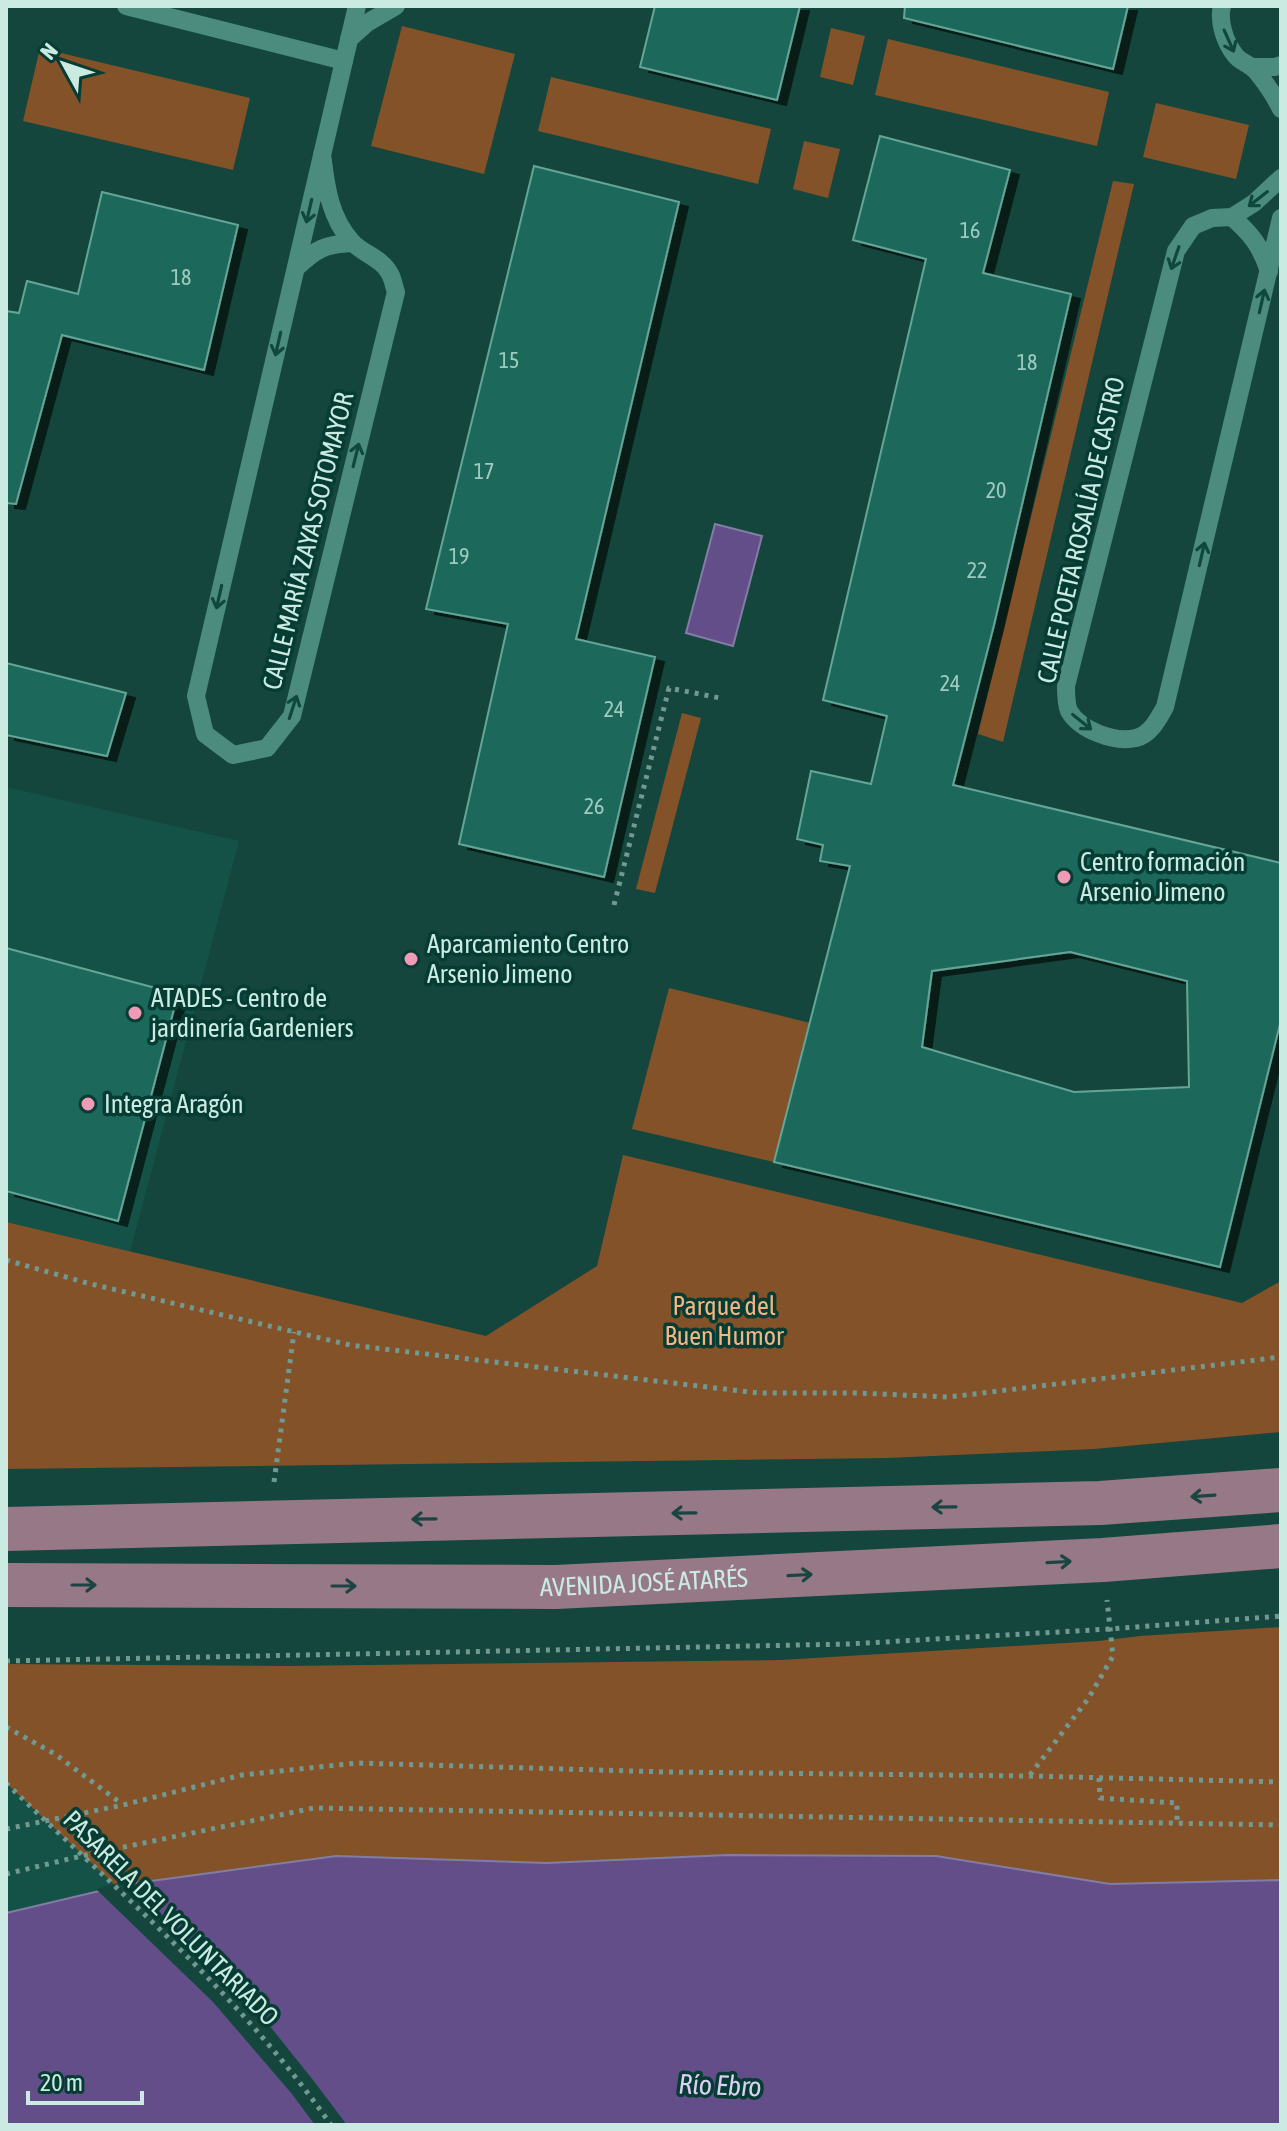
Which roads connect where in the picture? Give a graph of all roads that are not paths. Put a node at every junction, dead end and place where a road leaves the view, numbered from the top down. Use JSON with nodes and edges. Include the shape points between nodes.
{"nodes":[{"id":1,"x":126,"y":6,"type":"edge"},
{"id":2,"x":357,"y":6,"type":"edge"},
{"id":3,"x":396,"y":6,"type":"edge"},
{"id":4,"x":1222,"y":6,"type":"edge"},
{"id":5,"x":349,"y":39,"type":"junction"},
{"id":6,"x":344,"y":61,"type":"junction"},
{"id":7,"x":1281,"y":65,"type":"edge"},
{"id":8,"x":1253,"y":67,"type":"junction"},
{"id":9,"x":1281,"y":109,"type":"edge"},
{"id":10,"x":322,"y":154,"type":"junction"},
{"id":11,"x":1281,"y":178,"type":"edge"},
{"id":12,"x":1232,"y":217,"type":"junction"},
{"id":13,"x":1281,"y":218,"type":"edge"},
{"id":14,"x":353,"y":243,"type":"junction"},
{"id":15,"x":295,"y":268,"type":"junction"},
{"id":16,"x":1269,"y":271,"type":"junction"},
{"id":17,"x":1281,"y":1490,"type":"edge"},
{"id":18,"x":6,"y":1529,"type":"edge"},
{"id":19,"x":1281,"y":1546,"type":"edge"},
{"id":20,"x":6,"y":1585,"type":"edge"}],
"edges":[{"from":1,"to":6,"type":"lane"},
{"from":2,"to":5,"type":"lane","name":"CALLE MARÍA ZAYAS SOTOMAYOR"},
{"from":3,"to":5,"type":"lane"},
{"from":4,"to":8,"type":"lane","one_way":true,"via":[[1225,37],[1236,57]]},
{"from":5,"to":6,"type":"lane","name":"CALLE MARÍA ZAYAS SOTOMAYOR"},
{"from":6,"to":10,"type":"lane","name":"CALLE MARÍA ZAYAS SOTOMAYOR"},
{"from":7,"to":8,"type":"lane"},
{"from":8,"to":9,"type":"lane"},
{"from":10,"to":14,"type":"lane","name":"CALLE MARÍA ZAYAS SOTOMAYOR","via":[[328,197]]},
{"from":10,"to":15,"type":"lane","name":"CALLE MARÍA ZAYAS SOTOMAYOR","one_way":true},
{"from":11,"to":12,"type":"lane","name":"CALLE POETA ROSALÍA DE CASTRO","one_way":true},
{"from":12,"to":16,"type":"lane","via":[[1252,235]]},
{"from":12,"to":16,"type":"lane","name":"CALLE POETA ROSALÍA DE CASTRO","one_way":true,"via":[[1193,226],[1176,251],[1066,686],[1068,708],[1080,725],[1108,737],[1136,738],[1154,726],[1165,707]]},
{"from":13,"to":16,"type":"lane","name":"CALLE POETA ROSALÍA DE CASTRO"},
{"from":14,"to":15,"type":"lane","via":[[314,250]]},
{"from":15,"to":14,"type":"lane","name":"CALLE MARÍA ZAYAS SOTOMAYOR","one_way":true,"via":[[196,696],[205,734],[233,755],[267,748],[292,716],[396,292],[385,267]]},
{"from":17,"to":18,"type":"main road","one_way":true,"via":[[1100,1503]]},
{"from":20,"to":19,"type":"main road","name":"AVENIDA JOSÉ ATARÉS","one_way":true,"via":[[556,1587]]}]}
